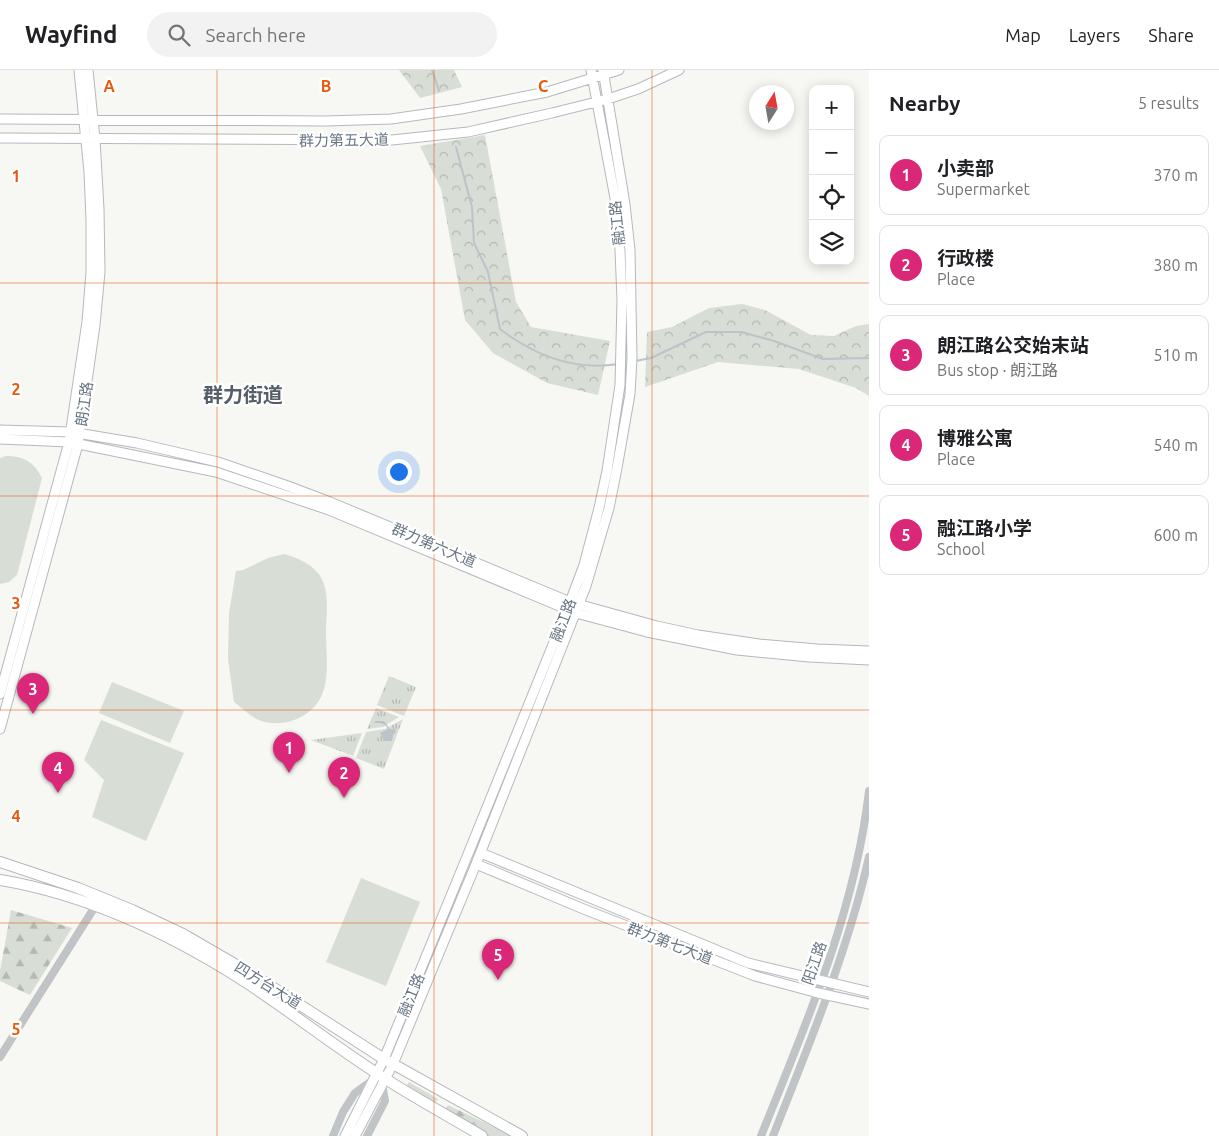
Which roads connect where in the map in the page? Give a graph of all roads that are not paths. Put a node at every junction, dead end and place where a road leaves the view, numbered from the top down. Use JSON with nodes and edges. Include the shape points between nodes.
{"nodes":[{"id":1,"x":79,"y":70,"type":"edge"},
{"id":2,"x":88,"y":70,"type":"edge"},
{"id":3,"x":619,"y":70,"type":"edge"},
{"id":4,"x":679,"y":70,"type":"edge"},
{"id":5,"x":604,"y":72,"type":"edge"},
{"id":6,"x":592,"y":74,"type":"edge"},
{"id":7,"x":608,"y":99,"type":"junction"},
{"id":8,"x":597,"y":102,"type":"junction"},
{"id":9,"x":0,"y":118,"type":"edge"},
{"id":10,"x":88,"y":119,"type":"junction"},
{"id":11,"x":0,"y":138,"type":"edge"},
{"id":12,"x":91,"y":139,"type":"junction"},
{"id":13,"x":0,"y":430,"type":"edge"},
{"id":14,"x":75,"y":438,"type":"junction"},
{"id":15,"x":0,"y":439,"type":"edge"},
{"id":16,"x":573,"y":607,"type":"junction"},
{"id":17,"x":869,"y":651,"type":"edge"},
{"id":18,"x":869,"y":660,"type":"edge"},
{"id":19,"x":0,"y":694,"type":"edge"},
{"id":20,"x":0,"y":729,"type":"edge"},
{"id":21,"x":869,"y":791,"type":"edge"},
{"id":22,"x":481,"y":853,"type":"junction"},
{"id":23,"x":869,"y":857,"type":"edge"},
{"id":24,"x":0,"y":862,"type":"edge"},
{"id":25,"x":476,"y":864,"type":"junction"},
{"id":26,"x":0,"y":880,"type":"edge"},
{"id":27,"x":96,"y":905,"type":"junction"},
{"id":28,"x":822,"y":981,"type":"junction"},
{"id":29,"x":833,"y":984,"type":"junction"},
{"id":30,"x":869,"y":992,"type":"edge"},
{"id":31,"x":818,"y":993,"type":"junction"},
{"id":32,"x":829,"y":995,"type":"junction"},
{"id":33,"x":869,"y":1004,"type":"edge"},
{"id":34,"x":0,"y":1057,"type":"edge"},
{"id":35,"x":388,"y":1062,"type":"junction"},
{"id":36,"x":380,"y":1079,"type":"junction"},
{"id":37,"x":333,"y":1136,"type":"edge"},
{"id":38,"x":345,"y":1136,"type":"edge"},
{"id":39,"x":355,"y":1136,"type":"edge"},
{"id":40,"x":367,"y":1136,"type":"edge"},
{"id":41,"x":482,"y":1136,"type":"edge"},
{"id":42,"x":522,"y":1136,"type":"edge"},
{"id":43,"x":761,"y":1136,"type":"edge"},
{"id":44,"x":772,"y":1136,"type":"edge"}],
"edges":[{"from":1,"to":10,"type":"main road","name":"朗江路"},
{"from":2,"to":10,"type":"main road","name":"朗江路"},
{"from":3,"to":5,"type":"main road","name":"群力第五大道"},
{"from":4,"to":7,"type":"main road","name":"群力第五大道"},
{"from":5,"to":6,"type":"main road","name":"群力第五大道"},
{"from":5,"to":7,"type":"main road","name":"融江路"},
{"from":6,"to":8,"type":"main road","name":"融江路"},
{"from":6,"to":10,"type":"main road","name":"群力第五大道","via":[[547,92],[391,119]]},
{"from":7,"to":8,"type":"main road","name":"群力第五大道"},
{"from":7,"to":16,"type":"main road","name":"融江路","via":[[630,250],[631,386],[617,468],[592,572]]},
{"from":8,"to":12,"type":"main road","name":"群力第五大道","via":[[468,132],[367,141]]},
{"from":8,"to":16,"type":"main road","name":"融江路","via":[[615,198],[620,250],[622,359],[607,471]]},
{"from":9,"to":10,"type":"main road","name":"群力第五大道"},
{"from":10,"to":12,"type":"main road","name":"朗江路"},
{"from":11,"to":12,"type":"main road","name":"群力第五大道"},
{"from":12,"to":14,"type":"main road","name":"朗江路","via":[[100,208],[100,272],[95,325]]},
{"from":13,"to":14,"type":"main road","name":"群力第六大道"},
{"from":14,"to":15,"type":"main road","name":"群力第六大道"},
{"from":14,"to":16,"type":"main road","name":"群力第六大道","via":[[216,472],[329,510]]},
{"from":14,"to":19,"type":"main road","name":"朗江路"},
{"from":14,"to":20,"type":"main road","name":"朗江路"},
{"from":16,"to":17,"type":"main road","name":"群力第六大道","via":[[730,641]]},
{"from":16,"to":18,"type":"main road","name":"群力第六大道","via":[[647,632],[714,646],[777,655]]},
{"from":16,"to":22,"type":"main road","name":"融江路"},
{"from":16,"to":35,"type":"main road","name":"融江路"},
{"from":21,"to":28,"type":"street","name":"阳江路","via":[[856,866],[840,930]]},
{"from":22,"to":25,"type":"main road","name":"融江路"},
{"from":22,"to":28,"type":"main road","name":"群力第七大道","via":[[740,960]]},
{"from":23,"to":29,"type":"street","name":"阳江路"},
{"from":24,"to":35,"type":"main road","name":"四方台大道","via":[[87,891],[183,934]]},
{"from":25,"to":31,"type":"main road","name":"群力第七大道","via":[[755,976]]},
{"from":25,"to":35,"type":"main road","name":"融江路"},
{"from":26,"to":27,"type":"main road","name":"四方台大道","via":[[64,894]]},
{"from":27,"to":34,"type":"street"},
{"from":27,"to":36,"type":"main road","name":"四方台大道","via":[[215,963]]},
{"from":28,"to":29,"type":"main road","name":"群力第七大道"},
{"from":28,"to":31,"type":"street","name":"阳江路"},
{"from":29,"to":30,"type":"main road","name":"群力第七大道"},
{"from":29,"to":32,"type":"street","name":"阳江路"},
{"from":31,"to":32,"type":"main road","name":"群力第七大道"},
{"from":31,"to":43,"type":"street","name":"阳江路"},
{"from":32,"to":33,"type":"main road","name":"群力第七大道"},
{"from":32,"to":44,"type":"street","name":"阳江路"},
{"from":35,"to":36,"type":"main road","name":"融江路"},
{"from":35,"to":42,"type":"main road","name":"四方台大道"},
{"from":36,"to":37,"type":"street","via":[[355,1093]]},
{"from":36,"to":38,"type":"main road","name":"融江路"},
{"from":36,"to":39,"type":"main road","name":"融江路"},
{"from":36,"to":40,"type":"street","via":[[385,1101]]},
{"from":36,"to":41,"type":"main road","name":"四方台大道"}]}
